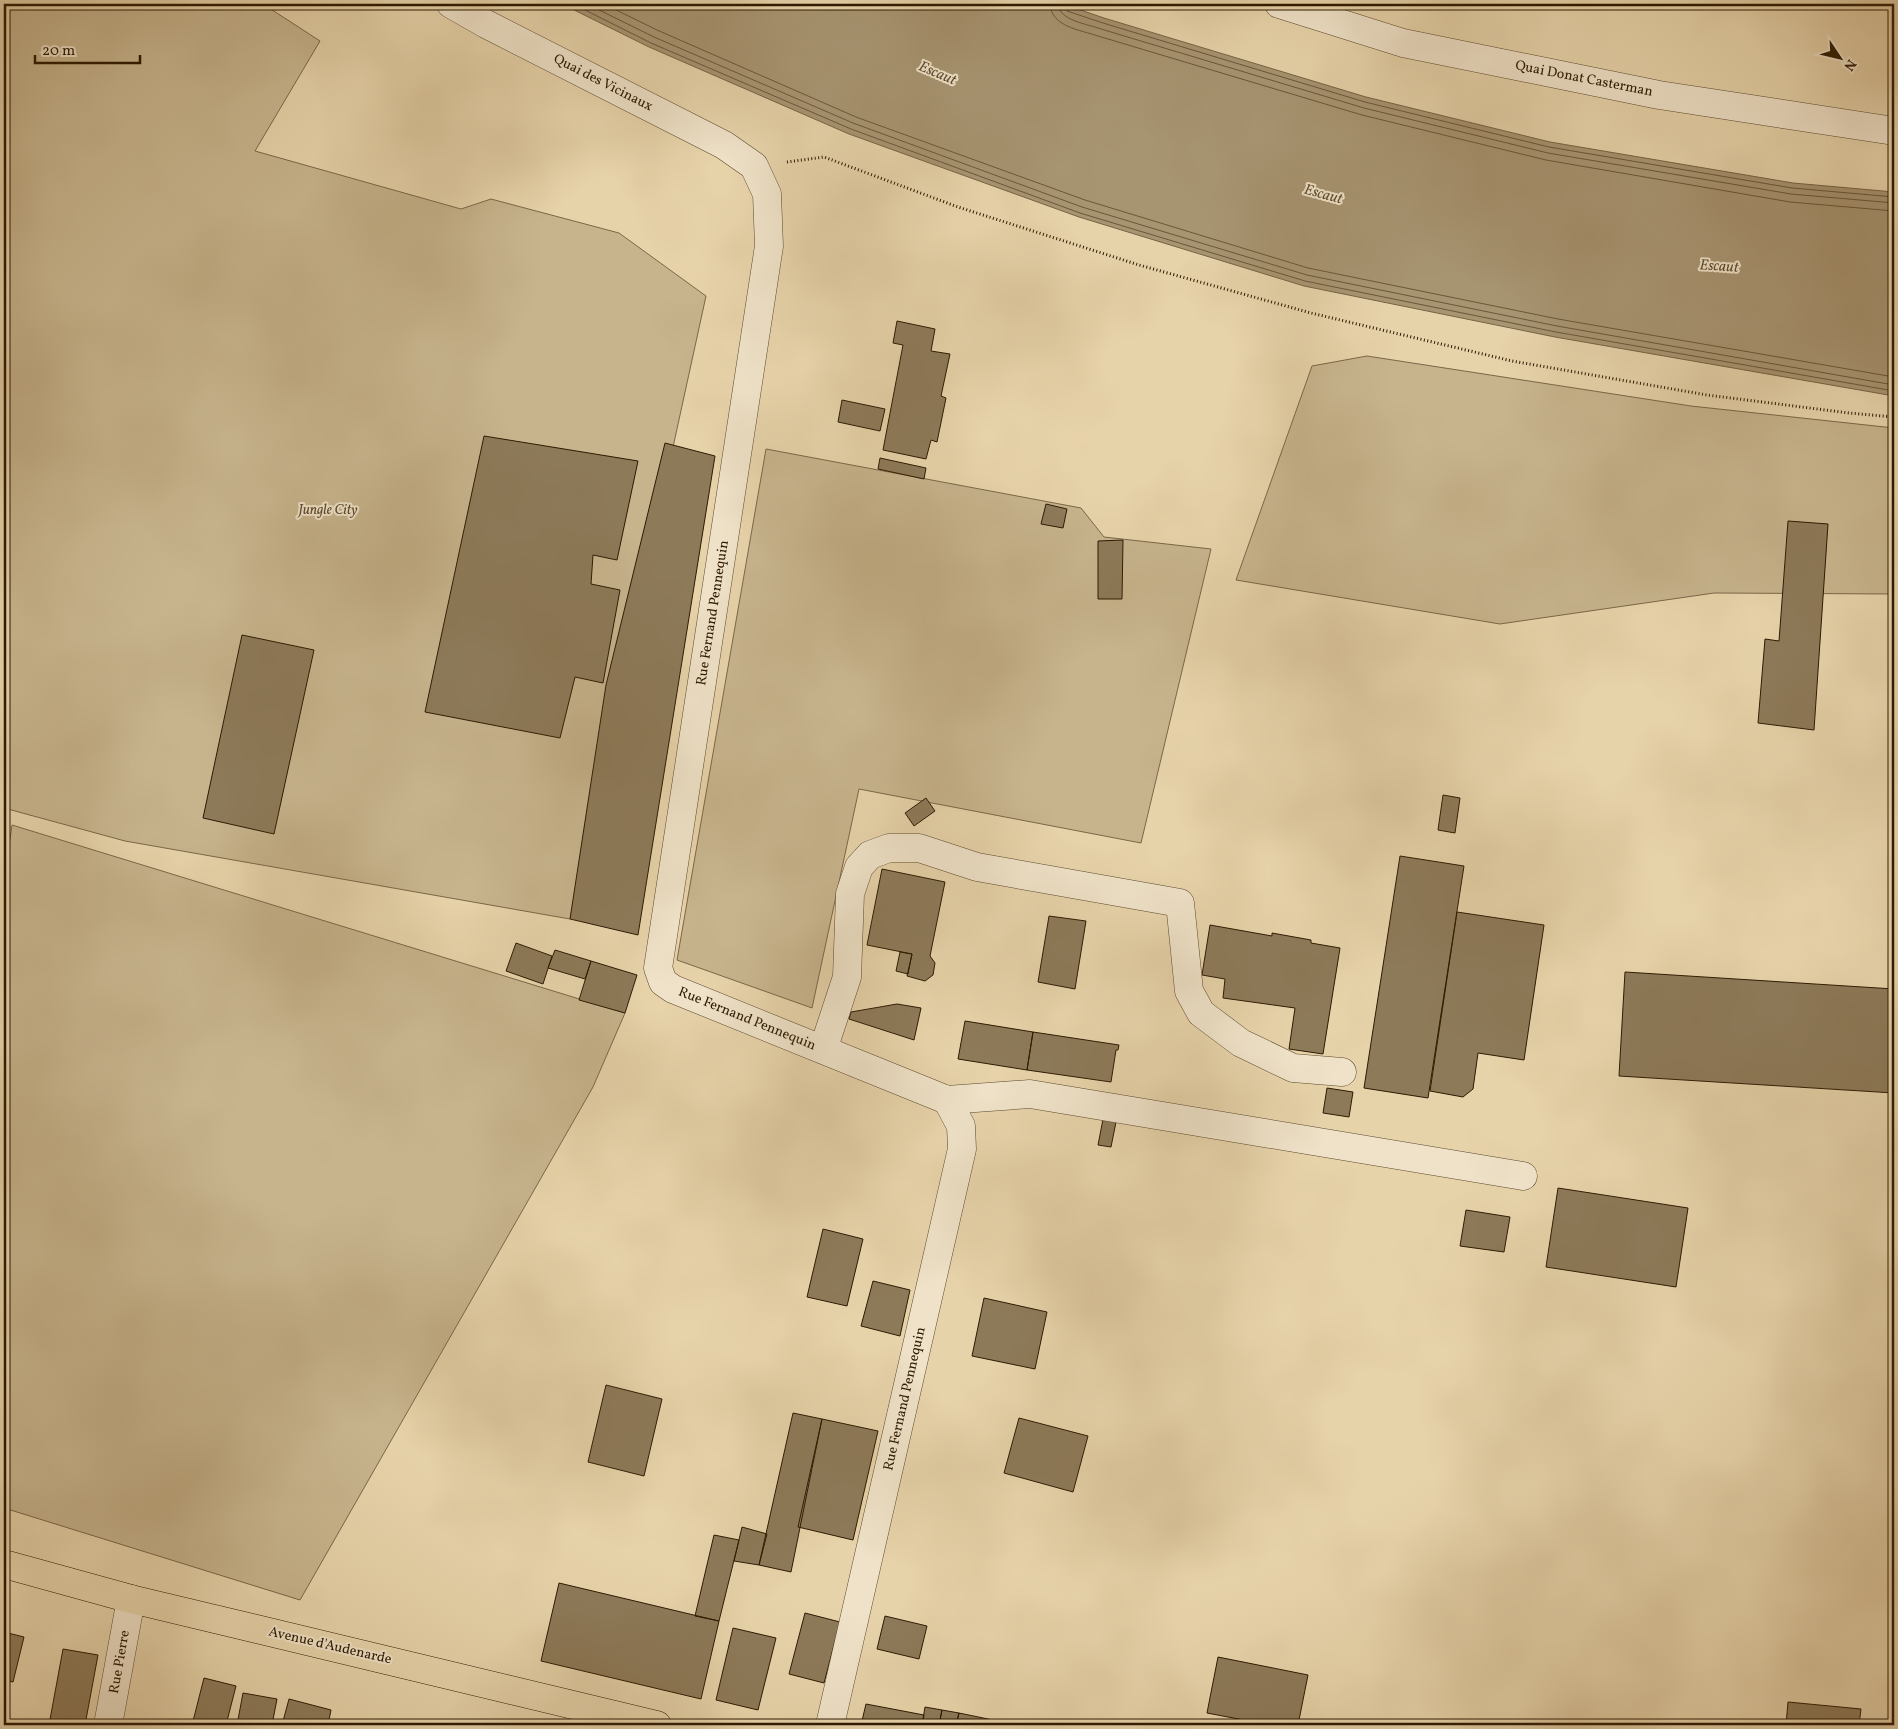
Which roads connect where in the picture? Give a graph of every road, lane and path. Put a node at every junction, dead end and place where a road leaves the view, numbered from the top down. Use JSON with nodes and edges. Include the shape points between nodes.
{"nodes":[{"id":1,"x":450,"y":4,"type":"edge"},
{"id":2,"x":1279,"y":4,"type":"edge"},
{"id":3,"x":1894,"y":131,"type":"edge"},
{"id":4,"x":754,"y":166,"type":"junction"},
{"id":5,"x":1894,"y":416,"type":"edge"},
{"id":6,"x":823,"y":1050,"type":"junction"},
{"id":7,"x":1342,"y":1072,"type":"dead end"},
{"id":8,"x":947,"y":1100,"type":"junction"},
{"id":9,"x":1524,"y":1176,"type":"dead end"},
{"id":10,"x":4,"y":1564,"type":"edge"},
{"id":11,"x":131,"y":1599,"type":"junction"},
{"id":12,"x":611,"y":1719,"type":"edge"},
{"id":13,"x":108,"y":1725,"type":"edge"},
{"id":14,"x":657,"y":1725,"type":"edge"},
{"id":15,"x":830,"y":1725,"type":"edge"}],
"edges":[{"from":1,"to":4,"type":"street","name":"Quai des Vicinaux","via":[[724,145]]},
{"from":2,"to":3,"type":"street","name":"Quai Donat Casterman","via":[[1403,43],[1659,95]]},
{"from":4,"to":5,"type":"path","via":[[824,157],[958,207],[1139,265],[1310,313],[1512,361],[1707,395]]},
{"from":4,"to":6,"type":"street","name":"Rue Fernand Pennequin","via":[[767,194],[769,246],[658,968],[663,982],[673,989]]},
{"from":6,"to":7,"type":"street","via":[[847,976],[850,894],[860,867],[870,854],[889,848],[920,848],[977,867],[1189,905],[1188,991],[1201,1013],[1241,1043],[1293,1068]]},
{"from":6,"to":8,"type":"street","name":"Rue Fernand Pennequin"},
{"from":8,"to":9,"type":"street","via":[[1030,1094]]},
{"from":8,"to":15,"type":"street","name":"Rue Fernand Pennequin","via":[[961,1126],[962,1149]]},
{"from":10,"to":11,"type":"main road","name":"Avenue d'Audenarde"},
{"from":11,"to":12,"type":"main road","name":"Avenue d'Audenarde"},
{"from":11,"to":13,"type":"street","name":"Rue Pierre"},
{"from":12,"to":14,"type":"main road","name":"Avenue d'Audenarde"}]}
